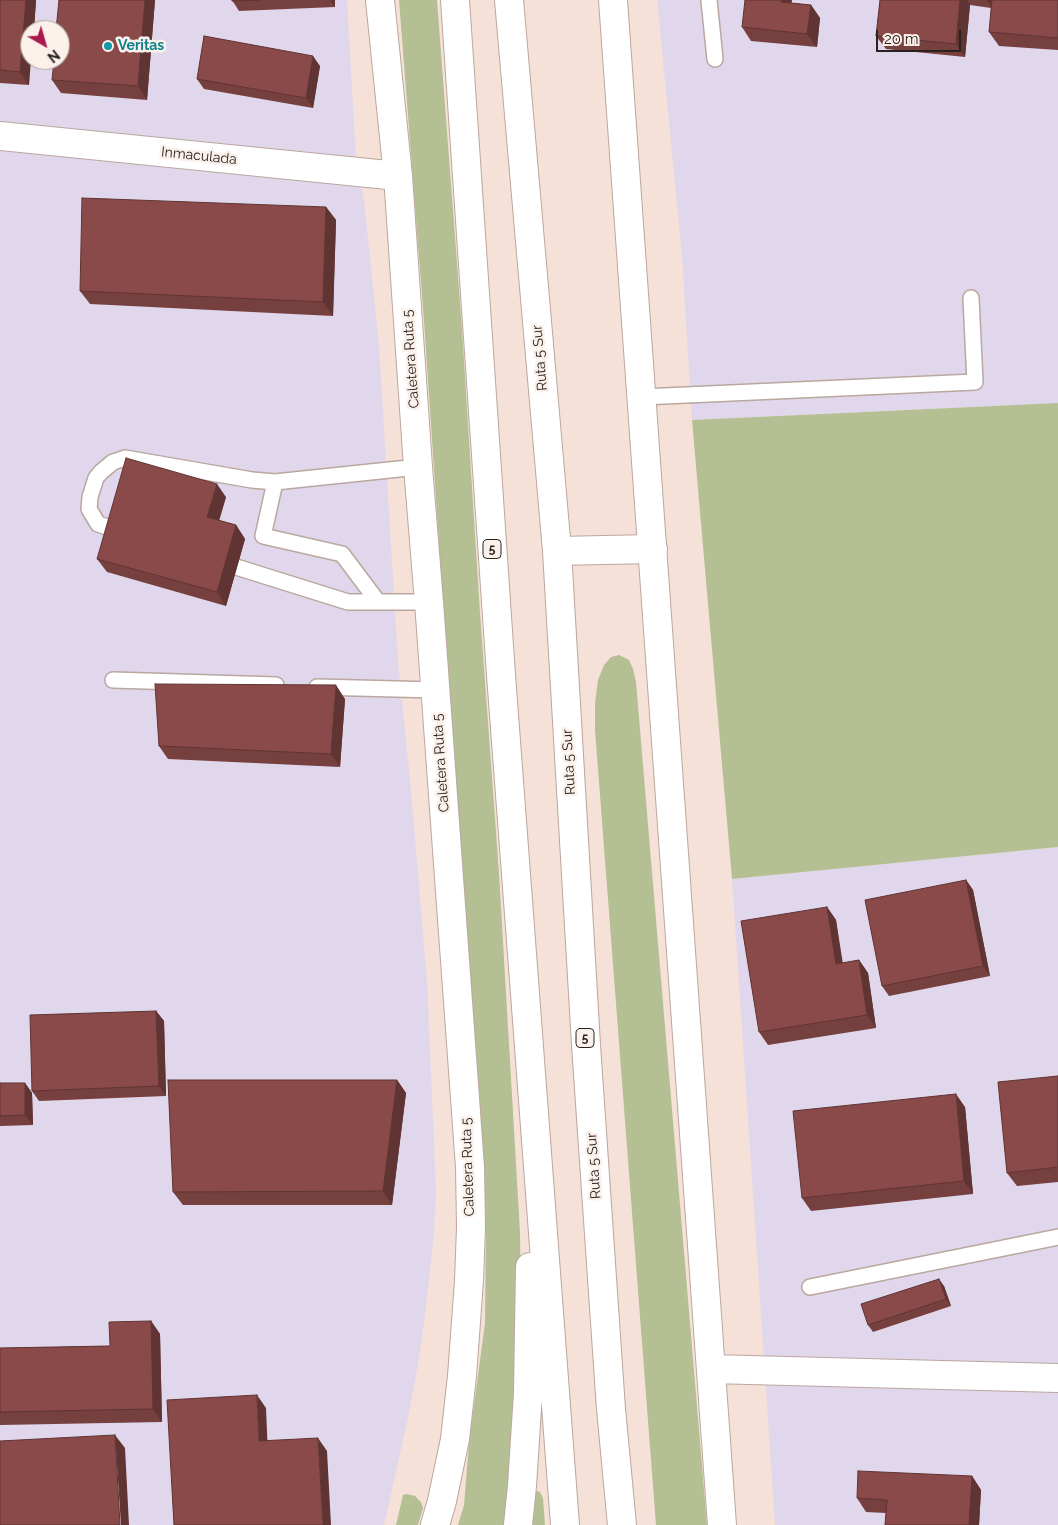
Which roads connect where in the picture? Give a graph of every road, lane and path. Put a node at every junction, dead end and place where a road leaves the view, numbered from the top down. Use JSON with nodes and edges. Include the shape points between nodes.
{"nodes":[{"id":1,"x":380,"y":0,"type":"edge"},
{"id":2,"x":455,"y":0,"type":"edge"},
{"id":3,"x":509,"y":0,"type":"edge"},
{"id":4,"x":613,"y":0,"type":"edge"},
{"id":5,"x":709,"y":0,"type":"edge"},
{"id":6,"x":716,"y":59,"type":"dead end"},
{"id":7,"x":0,"y":136,"type":"edge"},
{"id":8,"x":398,"y":176,"type":"junction"},
{"id":9,"x":971,"y":298,"type":"dead end"},
{"id":10,"x":642,"y":397,"type":"junction"},
{"id":11,"x":418,"y":467,"type":"junction"},
{"id":12,"x":274,"y":482,"type":"junction"},
{"id":13,"x":137,"y":537,"type":"edge"},
{"id":14,"x":653,"y":549,"type":"junction"},
{"id":15,"x":557,"y":551,"type":"junction"},
{"id":16,"x":200,"y":556,"type":"edge"},
{"id":17,"x":378,"y":602,"type":"junction"},
{"id":18,"x":430,"y":602,"type":"junction"},
{"id":19,"x":113,"y":680,"type":"dead end"},
{"id":20,"x":436,"y":690,"type":"junction"},
{"id":21,"x":533,"y":1098,"type":"junction"},
{"id":22,"x":1058,"y":1237,"type":"edge"},
{"id":23,"x":810,"y":1287,"type":"dead end"},
{"id":24,"x":711,"y":1369,"type":"junction"},
{"id":25,"x":1058,"y":1378,"type":"edge"},
{"id":26,"x":435,"y":1525,"type":"edge"},
{"id":27,"x":518,"y":1525,"type":"edge"},
{"id":28,"x":565,"y":1525,"type":"edge"},
{"id":29,"x":622,"y":1525,"type":"edge"},
{"id":30,"x":722,"y":1525,"type":"edge"}],
"edges":[{"from":1,"to":8,"type":"main road","name":"Caletera Ruta 5"},
{"from":2,"to":21,"type":"main road","number":"5"},
{"from":3,"to":15,"type":"main road","name":"Ruta 5 Sur","number":"5"},
{"from":4,"to":10,"type":"main road"},
{"from":5,"to":6,"type":"lane"},
{"from":7,"to":8,"type":"main road","name":"Inmaculada"},
{"from":8,"to":11,"type":"main road","name":"Caletera Ruta 5"},
{"from":9,"to":10,"type":"lane","via":[[975,382]]},
{"from":10,"to":14,"type":"main road"},
{"from":11,"to":12,"type":"lane"},
{"from":11,"to":18,"type":"main road","name":"Caletera Ruta 5"},
{"from":12,"to":13,"type":"lane","via":[[125,458],[113,462],[96,478],[89,509],[98,524]]},
{"from":12,"to":17,"type":"lane","via":[[263,536],[342,554]]},
{"from":14,"to":15,"type":"main road"},
{"from":14,"to":24,"type":"main road"},
{"from":15,"to":29,"type":"main road","name":"Ruta 5 Sur","number":"5","via":[[586,1045]]},
{"from":16,"to":17,"type":"lane","via":[[348,602]]},
{"from":17,"to":18,"type":"lane"},
{"from":18,"to":20,"type":"main road","name":"Caletera Ruta 5"},
{"from":19,"to":20,"type":"lane"},
{"from":20,"to":26,"type":"main road","name":"Caletera Ruta 5","via":[[470,1167],[471,1227],[467,1318],[455,1439]]},
{"from":21,"to":27,"type":"main road","via":[[528,1393]]},
{"from":21,"to":28,"type":"main road","number":"5"},
{"from":22,"to":23,"type":"lane"},
{"from":24,"to":25,"type":"main road"},
{"from":24,"to":30,"type":"main road"}]}
